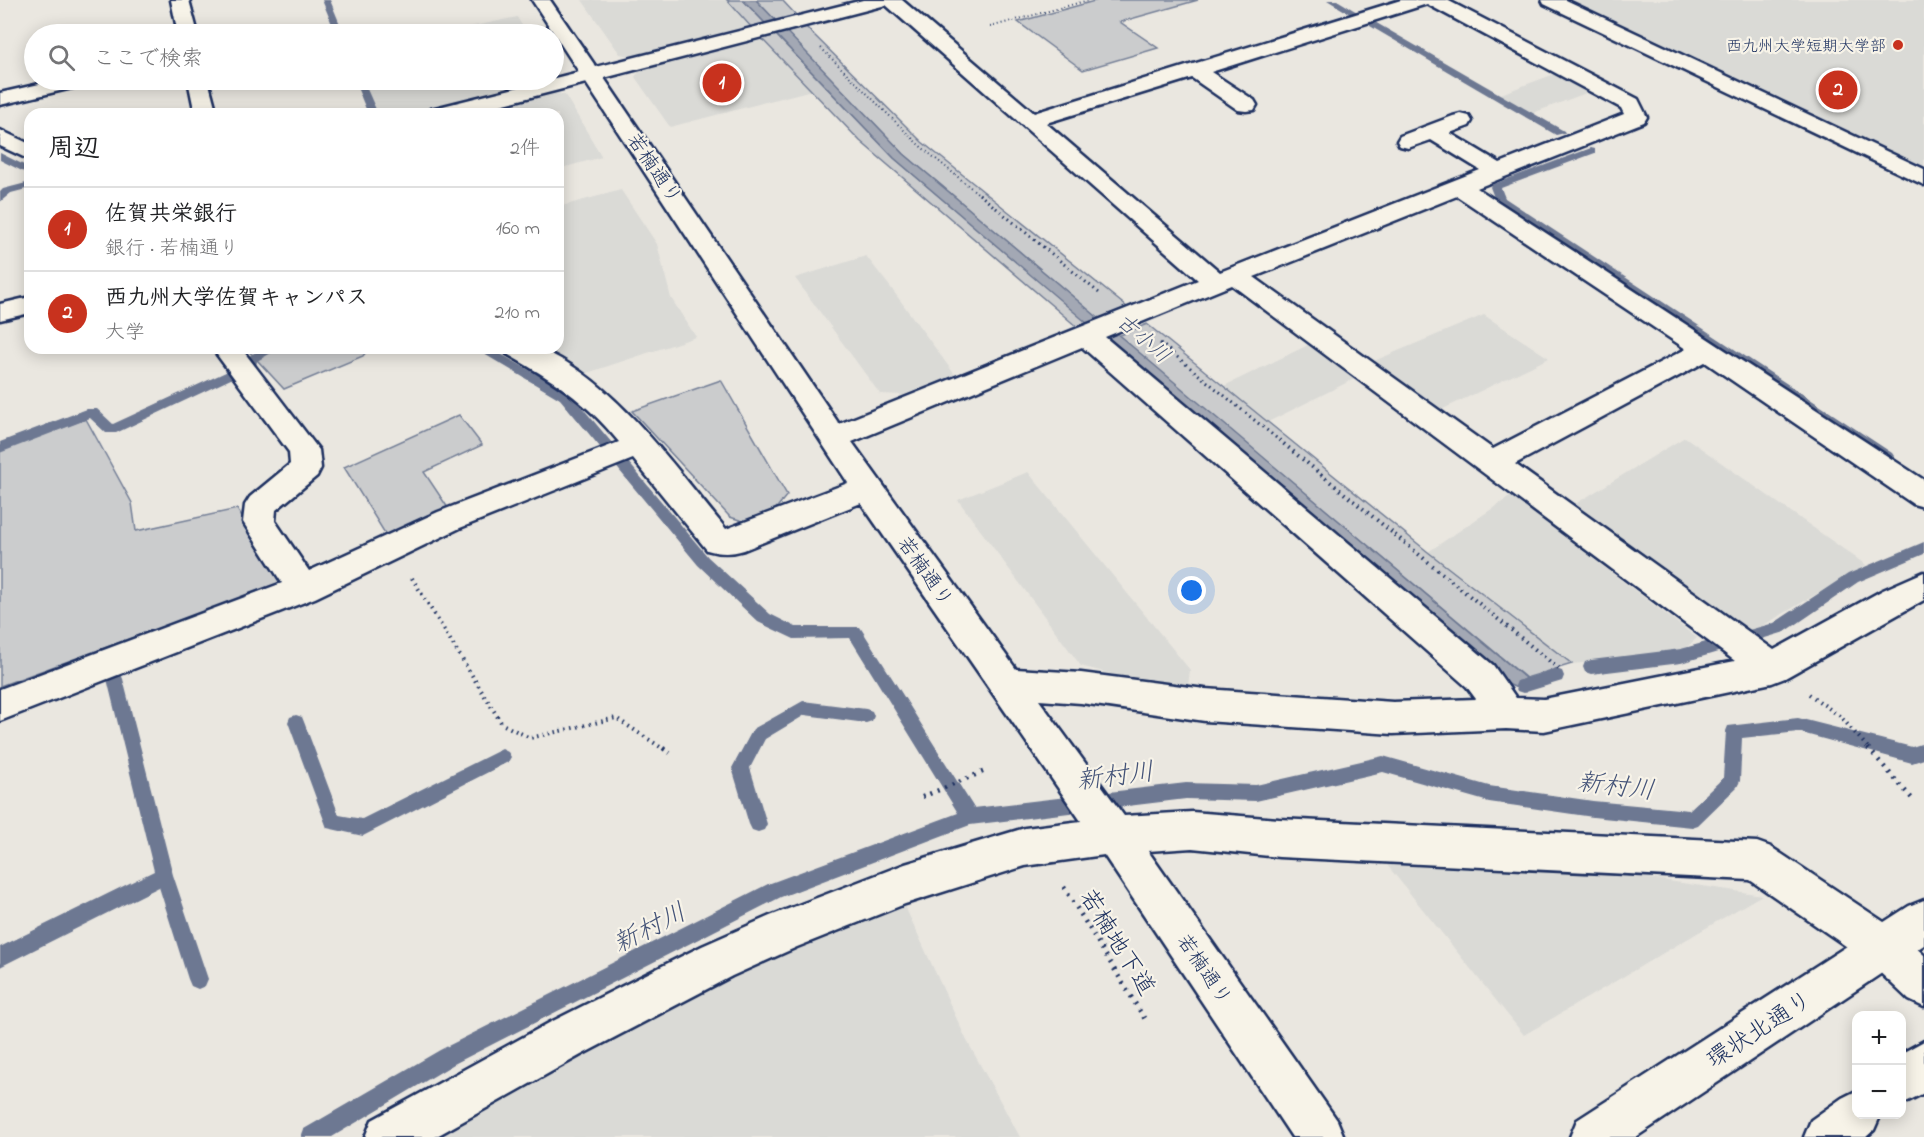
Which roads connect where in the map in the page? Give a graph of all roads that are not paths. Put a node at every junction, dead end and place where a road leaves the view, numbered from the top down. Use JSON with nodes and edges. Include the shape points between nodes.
{"nodes":[{"id":1,"x":180,"y":0,"type":"edge"},
{"id":2,"x":541,"y":0,"type":"edge"},
{"id":3,"x":885,"y":0,"type":"edge"},
{"id":4,"x":891,"y":0,"type":"edge"},
{"id":5,"x":1347,"y":0,"type":"edge"},
{"id":6,"x":1421,"y":0,"type":"edge"},
{"id":7,"x":1433,"y":0,"type":"edge"},
{"id":8,"x":1551,"y":0,"type":"edge"},
{"id":9,"x":1373,"y":15,"type":"junction"},
{"id":10,"x":186,"y":24,"type":"edge"},
{"id":11,"x":558,"y":24,"type":"edge"},
{"id":12,"x":564,"y":33,"type":"edge"},
{"id":13,"x":1195,"y":70,"type":"junction"},
{"id":14,"x":593,"y":75,"type":"junction"},
{"id":15,"x":564,"y":83,"type":"edge"},
{"id":16,"x":39,"y":90,"type":"edge"},
{"id":17,"x":200,"y":90,"type":"edge"},
{"id":18,"x":537,"y":90,"type":"edge"},
{"id":19,"x":0,"y":99,"type":"edge"},
{"id":20,"x":1246,"y":105,"type":"dead end"},
{"id":21,"x":205,"y":108,"type":"edge"},
{"id":22,"x":469,"y":108,"type":"edge"},
{"id":23,"x":1031,"y":121,"type":"junction"},
{"id":24,"x":1461,"y":122,"type":"dead end"},
{"id":25,"x":1433,"y":132,"type":"junction"},
{"id":26,"x":1408,"y":141,"type":"dead end"},
{"id":27,"x":1499,"y":172,"type":"junction"},
{"id":28,"x":1924,"y":178,"type":"edge"},
{"id":29,"x":1459,"y":187,"type":"junction"},
{"id":30,"x":1226,"y":279,"type":"junction"},
{"id":31,"x":24,"y":306,"type":"edge"},
{"id":32,"x":0,"y":312,"type":"edge"},
{"id":33,"x":1086,"y":336,"type":"junction"},
{"id":34,"x":1707,"y":351,"type":"junction"},
{"id":35,"x":231,"y":354,"type":"edge"},
{"id":36,"x":527,"y":354,"type":"edge"},
{"id":37,"x":835,"y":437,"type":"junction"},
{"id":38,"x":639,"y":445,"type":"junction"},
{"id":39,"x":1491,"y":463,"type":"junction"},
{"id":40,"x":867,"y":488,"type":"junction"},
{"id":41,"x":1924,"y":496,"type":"edge"},
{"id":42,"x":297,"y":580,"type":"junction"},
{"id":43,"x":1924,"y":585,"type":"edge"},
{"id":44,"x":1772,"y":668,"type":"junction"},
{"id":45,"x":1005,"y":683,"type":"junction"},
{"id":46,"x":0,"y":705,"type":"edge"},
{"id":47,"x":1506,"y":713,"type":"junction"},
{"id":48,"x":1114,"y":836,"type":"junction"},
{"id":49,"x":1924,"y":921,"type":"edge"},
{"id":50,"x":1884,"y":947,"type":"junction"},
{"id":51,"x":1924,"y":985,"type":"edge"},
{"id":52,"x":1924,"y":1064,"type":"edge"},
{"id":53,"x":1906,"y":1078,"type":"edge"},
{"id":54,"x":1852,"y":1118,"type":"edge"},
{"id":55,"x":389,"y":1137,"type":"edge"},
{"id":56,"x":1320,"y":1137,"type":"edge"},
{"id":57,"x":1594,"y":1137,"type":"edge"},
{"id":58,"x":1828,"y":1137,"type":"edge"}],
"edges":[{"from":1,"to":10,"type":"main road"},
{"from":2,"to":11,"type":"main road","name":"若楠通り"},
{"from":3,"to":14,"type":"main road"},
{"from":4,"to":23,"type":"main road"},
{"from":5,"to":9,"type":"main road"},
{"from":6,"to":9,"type":"main road"},
{"from":7,"to":27,"type":"main road","via":[[1630,104],[1636,117]]},
{"from":8,"to":28,"type":"main road"},
{"from":9,"to":13,"type":"main road"},
{"from":12,"to":14,"type":"main road","name":"若楠通り"},
{"from":13,"to":20,"type":"main road"},
{"from":13,"to":23,"type":"main road"},
{"from":14,"to":15,"type":"main road"},
{"from":14,"to":37,"type":"main road","name":"若楠通り"},
{"from":16,"to":19,"type":"main road"},
{"from":17,"to":21,"type":"main road"},
{"from":18,"to":22,"type":"main road"},
{"from":23,"to":30,"type":"main road"},
{"from":24,"to":25,"type":"main road"},
{"from":25,"to":26,"type":"main road"},
{"from":25,"to":27,"type":"main road"},
{"from":27,"to":29,"type":"main road"},
{"from":29,"to":30,"type":"main road"},
{"from":29,"to":34,"type":"main road"},
{"from":30,"to":33,"type":"main road"},
{"from":30,"to":39,"type":"main road"},
{"from":31,"to":32,"type":"main road"},
{"from":33,"to":37,"type":"main road"},
{"from":33,"to":47,"type":"main road","via":[[1480,676]]},
{"from":34,"to":39,"type":"main road"},
{"from":34,"to":41,"type":"main road"},
{"from":35,"to":42,"type":"main road","via":[[304,450],[306,468],[261,505],[259,522]]},
{"from":36,"to":38,"type":"main road","via":[[571,379],[608,409]]},
{"from":37,"to":40,"type":"main road","name":"若楠通り"},
{"from":38,"to":40,"type":"main road","via":[[718,541],[733,541]]},
{"from":38,"to":42,"type":"main road","via":[[448,520],[393,546]]},
{"from":39,"to":44,"type":"main road"},
{"from":40,"to":45,"type":"main road","name":"若楠通り"},
{"from":42,"to":46,"type":"main road"},
{"from":43,"to":44,"type":"main road"},
{"from":44,"to":47,"type":"main road","via":[[1544,715]]},
{"from":45,"to":47,"type":"main road","via":[[1081,688],[1205,705],[1393,718]]},
{"from":45,"to":48,"type":"main road","name":"若楠通り"},
{"from":48,"to":50,"type":"main road","via":[[1192,830],[1279,838],[1756,861]]},
{"from":48,"to":55,"type":"main road","via":[[1025,847],[905,884],[785,931],[565,1039]]},
{"from":48,"to":56,"type":"main road","name":"若楠通り"},
{"from":49,"to":50,"type":"main road","name":"環状北通り"},
{"from":50,"to":51,"type":"main road"},
{"from":50,"to":57,"type":"main road","name":"環状北通り"},
{"from":52,"to":53,"type":"main road"},
{"from":54,"to":58,"type":"main road"}]}
